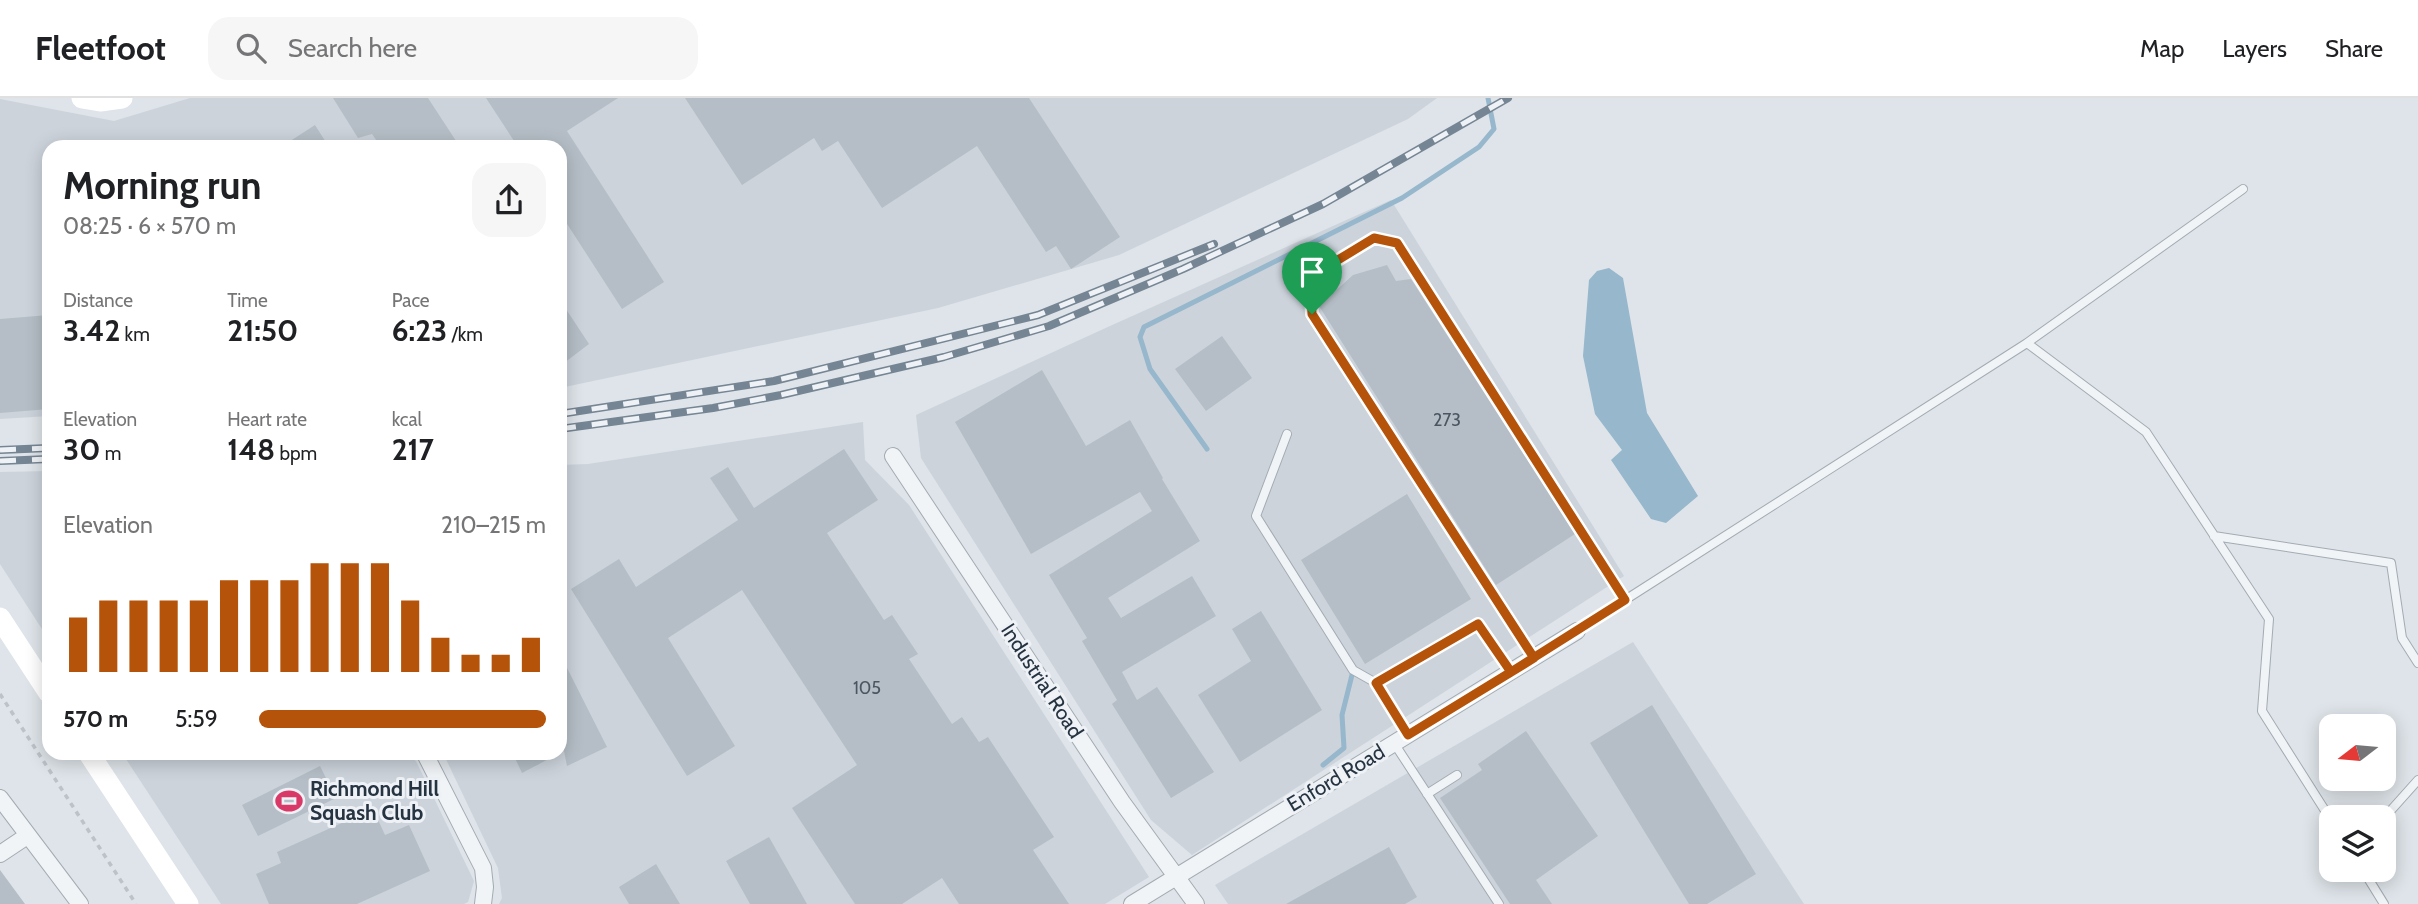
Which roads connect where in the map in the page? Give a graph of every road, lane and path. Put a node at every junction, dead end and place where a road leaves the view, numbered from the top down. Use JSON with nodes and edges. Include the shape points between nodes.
{"nodes":[{"id":1,"x":82,"y":98,"type":"edge"},
{"id":2,"x":122,"y":98,"type":"edge"},
{"id":3,"x":2243,"y":189,"type":"dead end"},
{"id":4,"x":2027,"y":343,"type":"junction"},
{"id":5,"x":1287,"y":434,"type":"dead end"},
{"id":6,"x":893,"y":456,"type":"dead end"},
{"id":7,"x":2214,"y":536,"type":"junction"},
{"id":8,"x":1625,"y":600,"type":"junction"},
{"id":9,"x":0,"y":618,"type":"edge"},
{"id":10,"x":1577,"y":631,"type":"joint"},
{"id":11,"x":1534,"y":658,"type":"junction"},
{"id":12,"x":2418,"y":663,"type":"edge"},
{"id":13,"x":1511,"y":672,"type":"junction"},
{"id":14,"x":42,"y":682,"type":"edge"},
{"id":15,"x":1376,"y":683,"type":"junction"},
{"id":16,"x":0,"y":694,"type":"edge"},
{"id":17,"x":1401,"y":739,"type":"junction"},
{"id":18,"x":42,"y":759,"type":"edge"},
{"id":19,"x":43,"y":760,"type":"edge"},
{"id":20,"x":93,"y":760,"type":"edge"},
{"id":21,"x":428,"y":760,"type":"edge"},
{"id":22,"x":1457,"y":775,"type":"dead end"},
{"id":23,"x":2418,"y":780,"type":"edge"},
{"id":24,"x":1427,"y":794,"type":"junction"},
{"id":25,"x":0,"y":798,"type":"edge"},
{"id":26,"x":2322,"y":805,"type":"edge"},
{"id":27,"x":2396,"y":805,"type":"edge"},
{"id":28,"x":27,"y":836,"type":"junction"},
{"id":29,"x":0,"y":854,"type":"edge"},
{"id":30,"x":1177,"y":876,"type":"junction"},
{"id":31,"x":2370,"y":882,"type":"edge"},
{"id":32,"x":80,"y":904,"type":"edge"},
{"id":33,"x":136,"y":904,"type":"edge"},
{"id":34,"x":188,"y":904,"type":"edge"},
{"id":35,"x":483,"y":904,"type":"edge"},
{"id":36,"x":1132,"y":904,"type":"edge"},
{"id":37,"x":1196,"y":904,"type":"edge"},
{"id":38,"x":1499,"y":904,"type":"edge"},
{"id":39,"x":2384,"y":904,"type":"edge"}],
"edges":[{"from":1,"to":2,"type":"main road"},
{"from":3,"to":4,"type":"lane"},
{"from":4,"to":7,"type":"lane","via":[[2146,432]]},
{"from":4,"to":8,"type":"lane"},
{"from":5,"to":15,"type":"lane","via":[[1256,516],[1353,670]]},
{"from":6,"to":30,"type":"street","name":"Industrial Road","via":[[1122,802]]},
{"from":7,"to":12,"type":"lane","via":[[2390,563],[2402,638]]},
{"from":7,"to":26,"type":"lane","via":[[2269,619],[2262,711]]},
{"from":8,"to":10,"type":"lane"},
{"from":8,"to":11,"type":"lane","via":[[1397,243],[1374,238],[1310,277],[1312,314]]},
{"from":9,"to":14,"type":"main road"},
{"from":10,"to":11,"type":"street","name":"Enford Road"},
{"from":11,"to":13,"type":"street","name":"Enford Road"},
{"from":13,"to":15,"type":"lane","via":[[1478,624]]},
{"from":13,"to":17,"type":"street","name":"Enford Road"},
{"from":15,"to":17,"type":"lane"},
{"from":16,"to":18,"type":"path"},
{"from":17,"to":24,"type":"lane"},
{"from":17,"to":30,"type":"street","name":"Enford Road"},
{"from":19,"to":33,"type":"path"},
{"from":20,"to":34,"type":"main road"},
{"from":21,"to":35,"type":"street","via":[[483,869]]},
{"from":22,"to":24,"type":"lane"},
{"from":23,"to":27,"type":"lane"},
{"from":24,"to":38,"type":"lane"},
{"from":25,"to":28,"type":"street"},
{"from":28,"to":29,"type":"street"},
{"from":28,"to":32,"type":"street"},
{"from":30,"to":36,"type":"street","name":"Enford Road"},
{"from":30,"to":37,"type":"street","name":"Industrial Road"},
{"from":31,"to":39,"type":"lane"}]}
